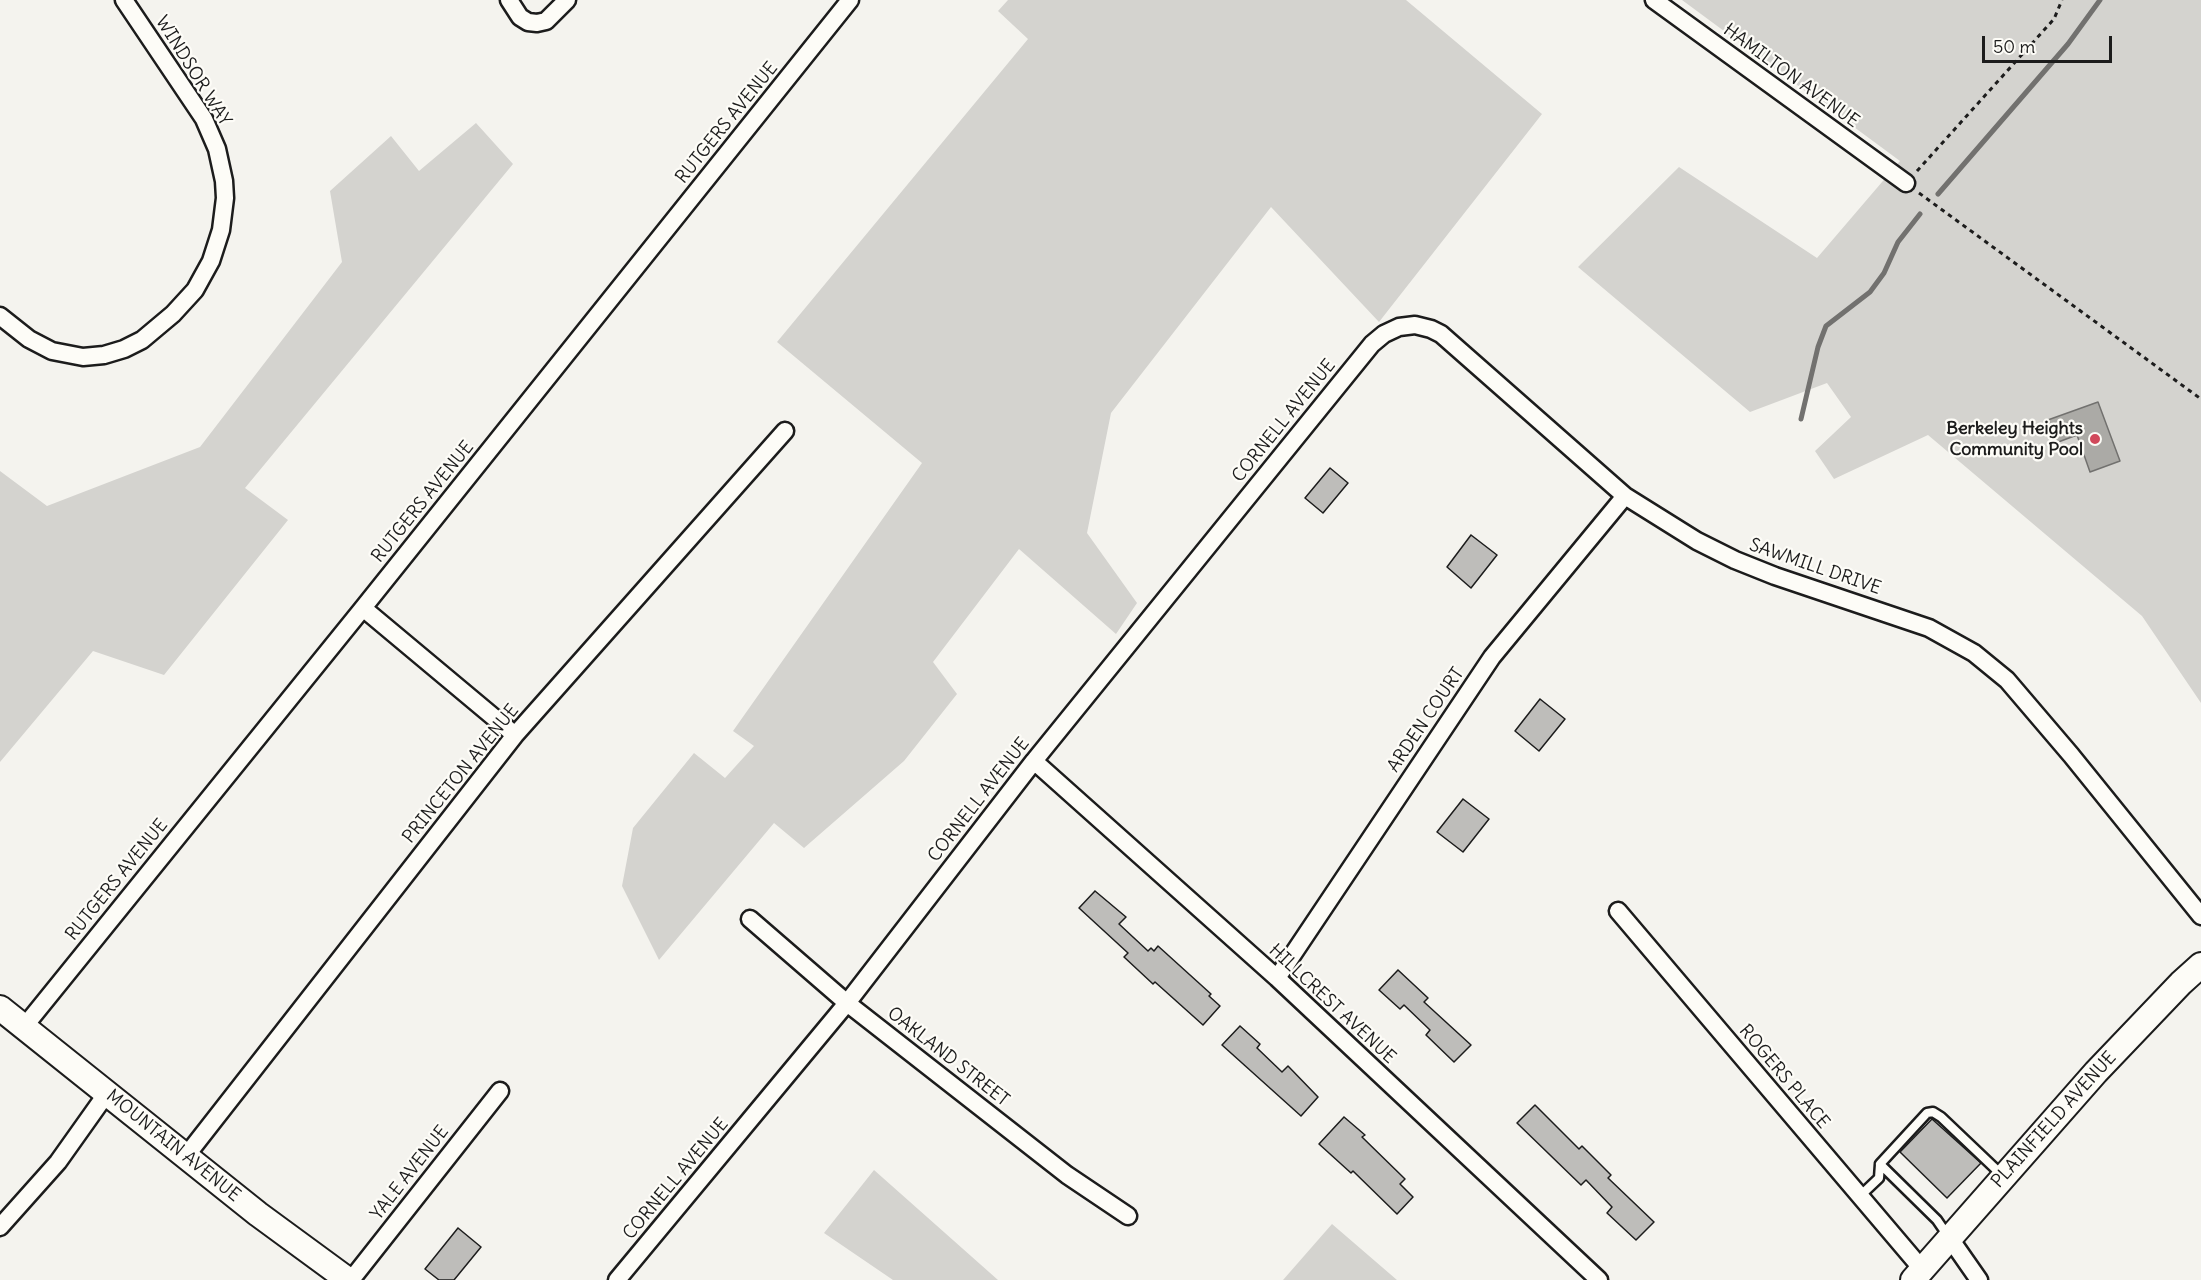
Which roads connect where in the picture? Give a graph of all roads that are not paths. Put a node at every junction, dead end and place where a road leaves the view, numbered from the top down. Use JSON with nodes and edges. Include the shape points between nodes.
{"nodes":[{"id":1,"x":124,"y":0,"type":"edge"},
{"id":2,"x":509,"y":0,"type":"edge"},
{"id":3,"x":567,"y":0,"type":"edge"},
{"id":4,"x":850,"y":0,"type":"edge"},
{"id":5,"x":1654,"y":0,"type":"edge"},
{"id":6,"x":1906,"y":183,"type":"road end"},
{"id":7,"x":0,"y":316,"type":"edge"},
{"id":8,"x":1372,"y":344,"type":"joint"},
{"id":9,"x":785,"y":431,"type":"dead end"},
{"id":10,"x":1625,"y":496,"type":"junction"},
{"id":11,"x":363,"y":608,"type":"junction"},
{"id":12,"x":515,"y":735,"type":"junction"},
{"id":13,"x":1034,"y":761,"type":"junction"},
{"id":14,"x":1618,"y":911,"type":"dead end"},
{"id":15,"x":2201,"y":916,"type":"edge"},
{"id":16,"x":750,"y":919,"type":"dead end"},
{"id":17,"x":2201,"y":965,"type":"edge"},
{"id":18,"x":1277,"y":978,"type":"junction"},
{"id":19,"x":847,"y":1003,"type":"junction"},
{"id":20,"x":0,"y":1008,"type":"edge"},
{"id":21,"x":24,"y":1027,"type":"junction"},
{"id":22,"x":500,"y":1091,"type":"dead end"},
{"id":23,"x":107,"y":1093,"type":"junction"},
{"id":24,"x":186,"y":1156,"type":"junction"},
{"id":25,"x":1880,"y":1164,"type":"junction"},
{"id":26,"x":2003,"y":1176,"type":"junction"},
{"id":27,"x":1860,"y":1196,"type":"junction"},
{"id":28,"x":1128,"y":1216,"type":"dead end"},
{"id":29,"x":0,"y":1227,"type":"edge"},
{"id":30,"x":1949,"y":1238,"type":"junction"},
{"id":31,"x":1917,"y":1274,"type":"edge"},
{"id":32,"x":350,"y":1280,"type":"edge"},
{"id":33,"x":617,"y":1280,"type":"edge"},
{"id":34,"x":1599,"y":1280,"type":"edge"},
{"id":35,"x":1979,"y":1280,"type":"edge"}],
"edges":[{"from":1,"to":7,"type":"street","name":"WINDSOR WAY","via":[[204,119],[217,149],[225,198],[221,230],[211,261],[195,290],[173,314],[124,350],[83,357],[52,351]]},
{"from":2,"to":3,"type":"street","via":[[520,17],[537,23],[546,21]]},
{"from":4,"to":11,"type":"street","name":"RUTGERS AVENUE"},
{"from":5,"to":6,"type":"street","name":"HAMILTON AVENUE"},
{"from":8,"to":10,"type":"street","name":"SAWMILL DRIVE","via":[[1399,327],[1415,325],[1441,334]]},
{"from":8,"to":13,"type":"street","name":"CORNELL AVENUE"},
{"from":9,"to":12,"type":"street","name":"PRINCETON AVENUE"},
{"from":10,"to":15,"type":"street","name":"SAWMILL DRIVE","via":[[1735,560],[1929,628],[1974,652],[2007,680]]},
{"from":10,"to":18,"type":"street","name":"ARDEN COURT","via":[[1491,657]]},
{"from":11,"to":12,"type":"street"},
{"from":11,"to":21,"type":"street","name":"RUTGERS AVENUE"},
{"from":12,"to":24,"type":"street","name":"PRINCETON AVENUE"},
{"from":13,"to":18,"type":"street","name":"HILLCREST AVENUE"},
{"from":13,"to":19,"type":"street","name":"CORNELL AVENUE"},
{"from":14,"to":27,"type":"street","name":"ROGERS PLACE"},
{"from":16,"to":19,"type":"street","name":"OAKLAND STREET"},
{"from":17,"to":26,"type":"main road","name":"PLAINFIELD AVENUE","via":[[2096,1072]]},
{"from":18,"to":34,"type":"street","name":"HILLCREST AVENUE"},
{"from":19,"to":28,"type":"street","name":"OAKLAND STREET","via":[[1067,1175]]},
{"from":19,"to":33,"type":"street","name":"CORNELL AVENUE"},
{"from":20,"to":21,"type":"main road","name":"MOUNTAIN AVENUE"},
{"from":21,"to":23,"type":"main road","name":"MOUNTAIN AVENUE"},
{"from":22,"to":32,"type":"street","name":"YALE AVENUE"},
{"from":23,"to":24,"type":"main road","name":"MOUNTAIN AVENUE"},
{"from":23,"to":29,"type":"street","via":[[58,1162]]},
{"from":24,"to":32,"type":"main road","name":"MOUNTAIN AVENUE"},
{"from":25,"to":26,"type":"lane","via":[[1927,1113],[1933,1112]]},
{"from":25,"to":27,"type":"lane","via":[[1879,1178]]},
{"from":25,"to":30,"type":"lane","via":[[1937,1220]]},
{"from":26,"to":30,"type":"main road","name":"PLAINFIELD AVENUE"},
{"from":27,"to":31,"type":"street","name":"ROGERS PLACE"},
{"from":30,"to":31,"type":"main road","name":"PLAINFIELD AVENUE"},
{"from":30,"to":35,"type":"street"}]}
